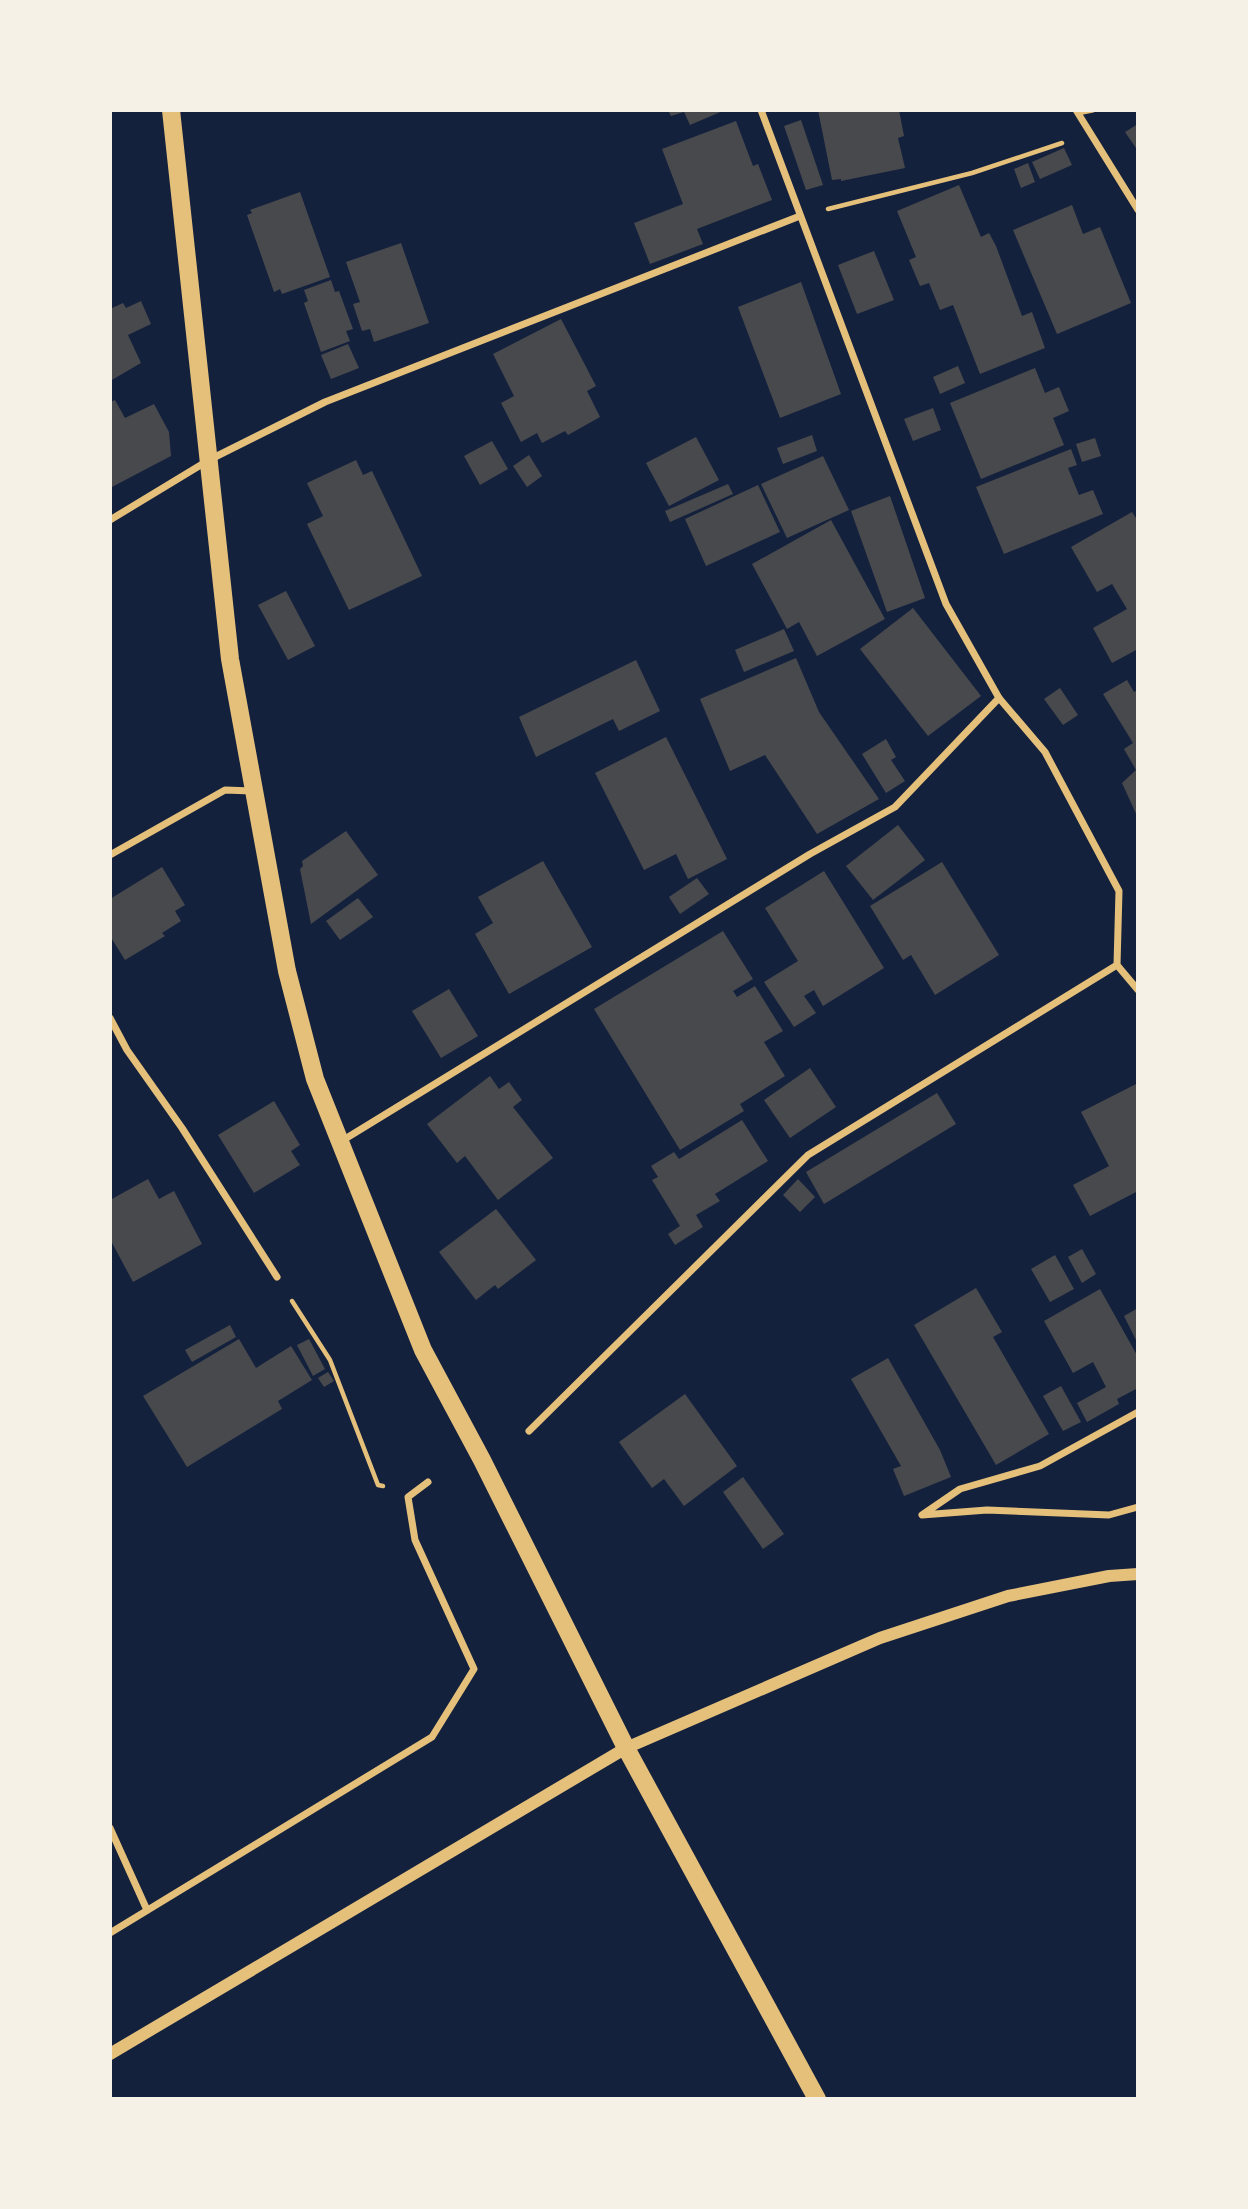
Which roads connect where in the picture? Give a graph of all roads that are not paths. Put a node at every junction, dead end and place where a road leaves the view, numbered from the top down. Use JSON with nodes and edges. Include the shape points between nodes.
{"nodes":[{"id":1,"x":171,"y":110,"type":"edge"},
{"id":2,"x":761,"y":110,"type":"edge"},
{"id":3,"x":1093,"y":110,"type":"edge"},
{"id":4,"x":1077,"y":112,"type":"edge"},
{"id":5,"x":1138,"y":209,"type":"edge"},
{"id":6,"x":800,"y":216,"type":"junction"},
{"id":7,"x":209,"y":460,"type":"junction"},
{"id":8,"x":110,"y":520,"type":"edge"},
{"id":9,"x":999,"y":698,"type":"junction"},
{"id":10,"x":253,"y":791,"type":"junction"},
{"id":11,"x":110,"y":855,"type":"edge"},
{"id":12,"x":1117,"y":965,"type":"junction"},
{"id":13,"x":1138,"y":990,"type":"edge"},
{"id":14,"x":110,"y":1018,"type":"edge"},
{"id":15,"x":339,"y":1142,"type":"junction"},
{"id":16,"x":277,"y":1277,"type":"road end"},
{"id":17,"x":1138,"y":1412,"type":"edge"},
{"id":18,"x":529,"y":1431,"type":"dead end"},
{"id":19,"x":428,"y":1482,"type":"dead end"},
{"id":20,"x":1138,"y":1507,"type":"edge"},
{"id":21,"x":1138,"y":1574,"type":"edge"},
{"id":22,"x":626,"y":1748,"type":"junction"},
{"id":23,"x":110,"y":1828,"type":"edge"},
{"id":24,"x":147,"y":1910,"type":"junction"},
{"id":25,"x":110,"y":1933,"type":"edge"},
{"id":26,"x":110,"y":2053,"type":"edge"},
{"id":27,"x":817,"y":2099,"type":"edge"}],
"edges":[{"from":1,"to":7,"type":"main road"},
{"from":2,"to":6,"type":"street"},
{"from":3,"to":4,"type":"lane"},
{"from":4,"to":5,"type":"street"},
{"from":6,"to":7,"type":"street","via":[[325,402]]},
{"from":6,"to":9,"type":"street","via":[[946,604]]},
{"from":7,"to":8,"type":"street"},
{"from":7,"to":10,"type":"main road","via":[[230,659]]},
{"from":9,"to":12,"type":"street","via":[[1045,752],[1119,891]]},
{"from":9,"to":15,"type":"street","via":[[895,807],[810,854]]},
{"from":10,"to":11,"type":"street","via":[[225,790]]},
{"from":10,"to":15,"type":"main road","via":[[287,971],[315,1079]]},
{"from":12,"to":13,"type":"street"},
{"from":12,"to":18,"type":"street","via":[[808,1155]]},
{"from":14,"to":16,"type":"street"},
{"from":15,"to":22,"type":"main road","via":[[423,1350]]},
{"from":17,"to":20,"type":"street","via":[[1040,1466],[960,1489],[922,1515],[987,1510],[1109,1515]]},
{"from":19,"to":24,"type":"street","via":[[408,1497],[415,1539],[474,1670],[432,1737]]},
{"from":21,"to":22,"type":"street","via":[[1008,1596],[880,1638]]},
{"from":22,"to":26,"type":"street"},
{"from":22,"to":27,"type":"main road"},
{"from":23,"to":24,"type":"street"},
{"from":24,"to":25,"type":"street"}]}
